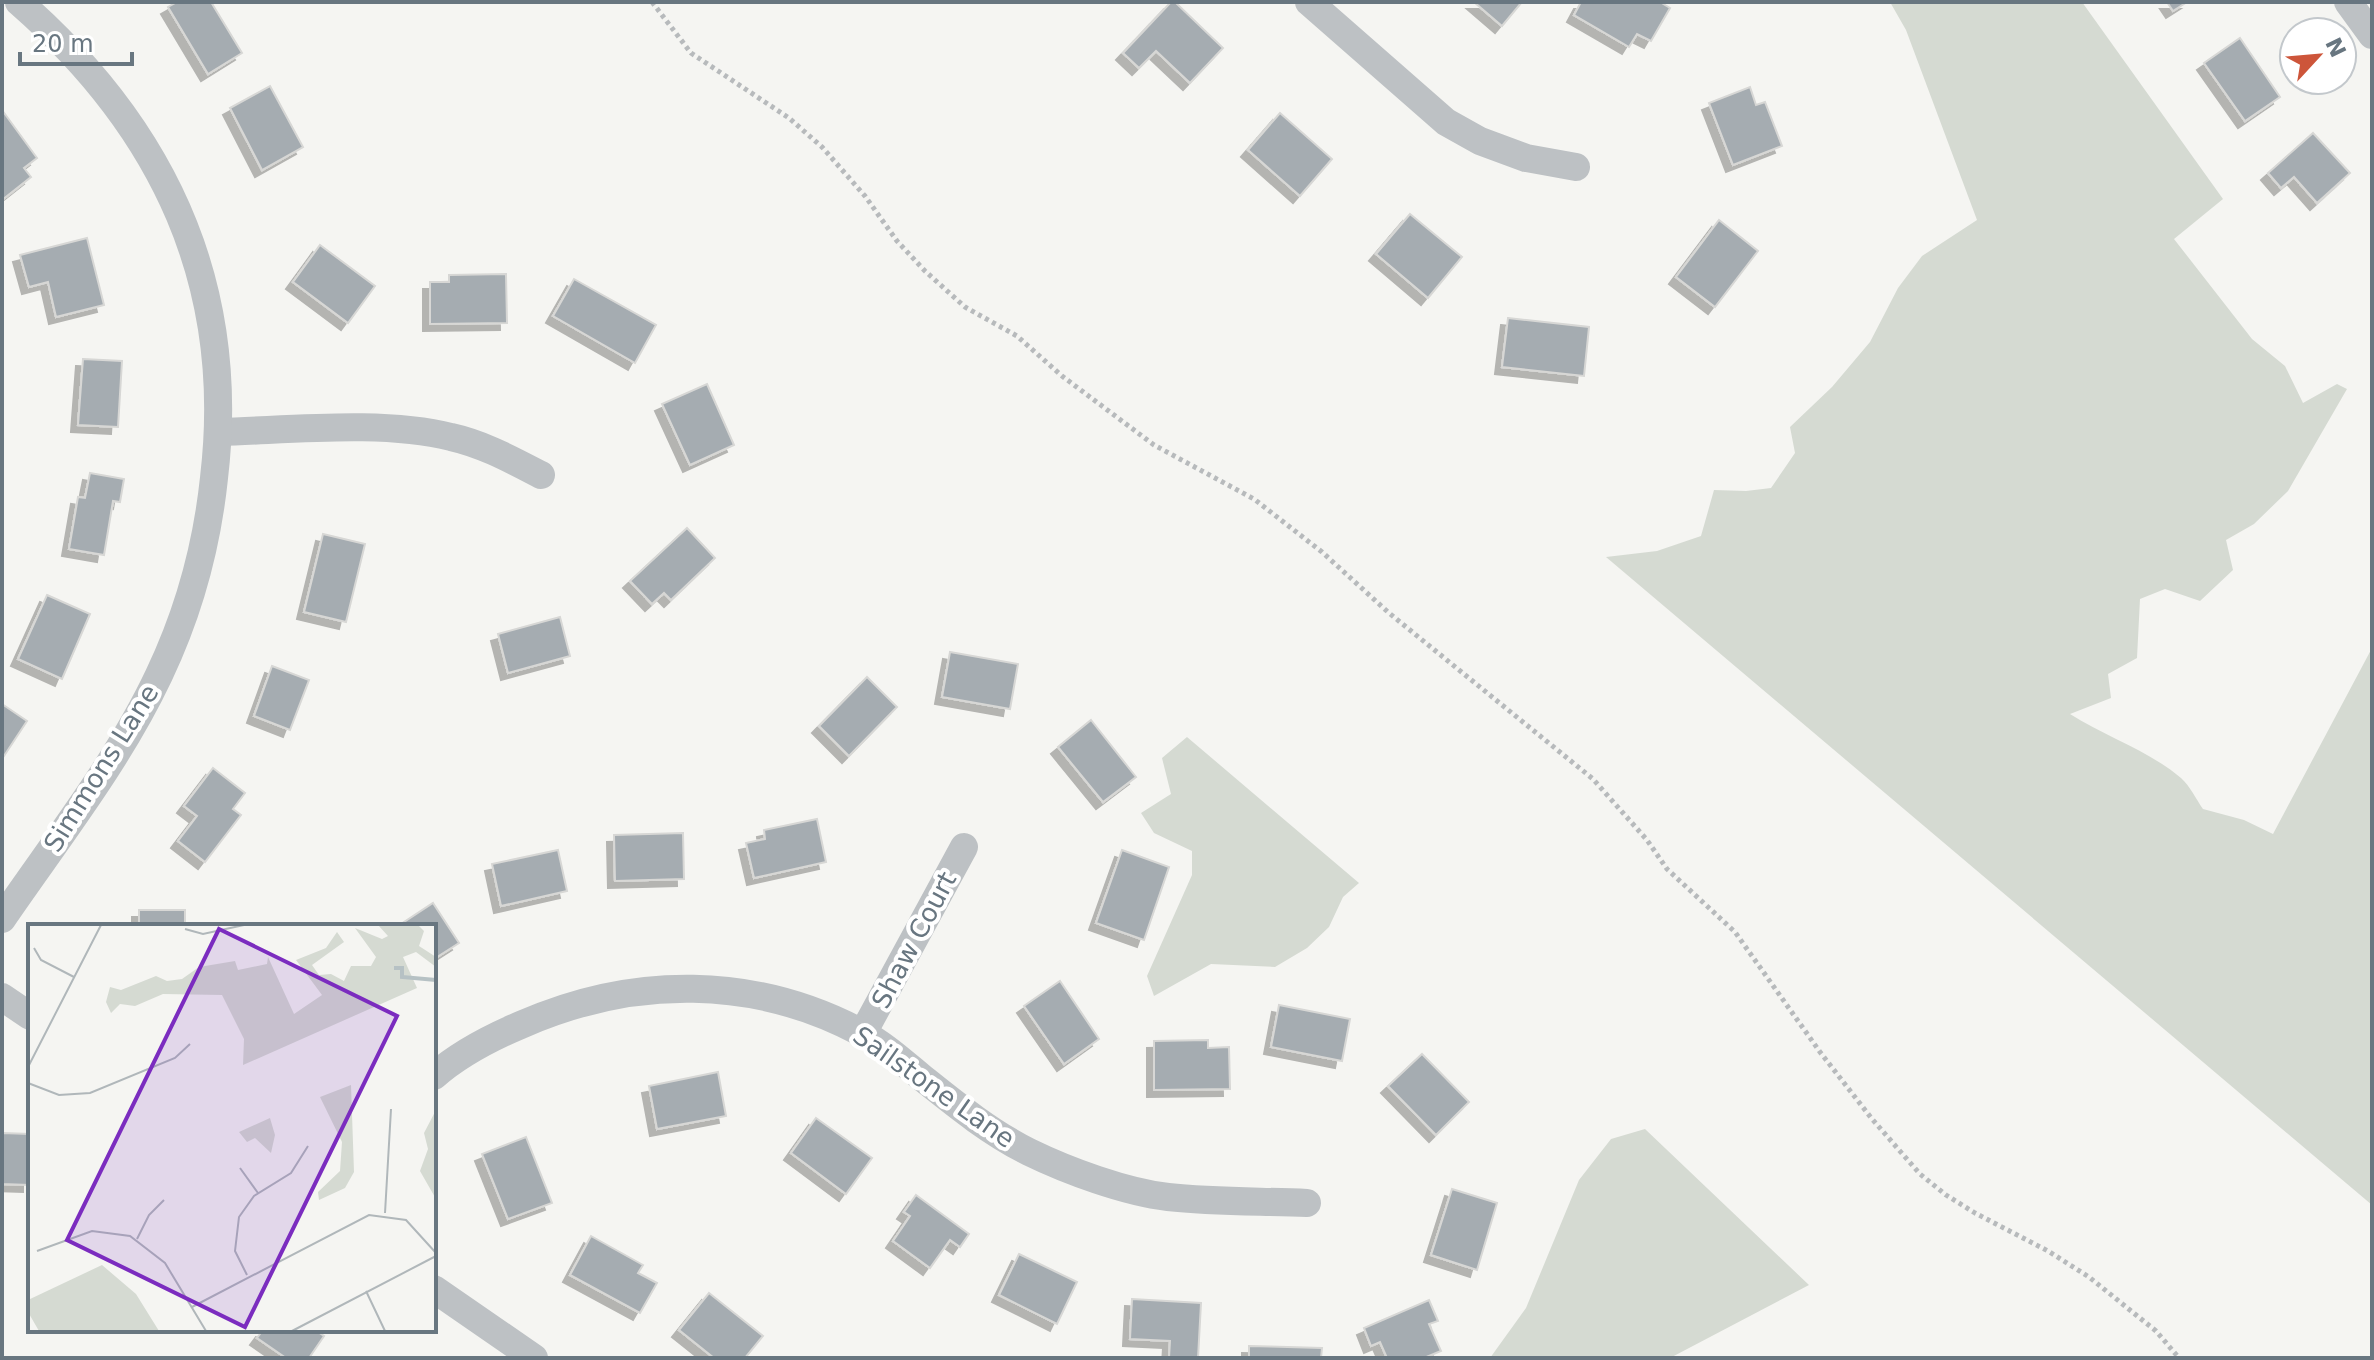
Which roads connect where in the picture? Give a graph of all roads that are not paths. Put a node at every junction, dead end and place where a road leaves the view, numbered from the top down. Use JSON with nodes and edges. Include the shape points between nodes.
{"nodes":[{"id":1,"x":19,"y":2,"type":"edge"},
{"id":2,"x":1309,"y":2,"type":"edge"},
{"id":3,"x":2348,"y":2,"type":"edge"},
{"id":4,"x":2372,"y":35,"type":"edge"},
{"id":5,"x":1576,"y":167,"type":"dead end"},
{"id":6,"x":220,"y":432,"type":"junction"},
{"id":7,"x":541,"y":475,"type":"dead end"},
{"id":8,"x":964,"y":847,"type":"dead end"},
{"id":9,"x":2,"y":919,"type":"edge"},
{"id":10,"x":2,"y":997,"type":"edge"},
{"id":11,"x":28,"y":1015,"type":"edge"},
{"id":12,"x":863,"y":1033,"type":"junction"},
{"id":13,"x":436,"y":1075,"type":"edge"},
{"id":14,"x":1307,"y":1203,"type":"dead end"},
{"id":15,"x":436,"y":1290,"type":"edge"},
{"id":16,"x":534,"y":1358,"type":"edge"}],
"edges":[{"from":1,"to":6,"type":"street","name":"Simmons Lane","via":[[86,68],[133,129],[167,186],[193,247],[211,311]]},
{"from":2,"to":5,"type":"street","via":[[1446,122],[1526,158]]},
{"from":3,"to":4,"type":"street"},
{"from":6,"to":7,"type":"street","via":[[406,428],[495,451]]},
{"from":6,"to":9,"type":"street","name":"Simmons Lane","via":[[196,575],[160,674],[123,742]]},
{"from":8,"to":12,"type":"street","name":"Shaw Court"},
{"from":10,"to":11,"type":"street"},
{"from":12,"to":13,"type":"street","name":"Sailstone Lane","via":[[782,1001],[727,990],[659,988],[558,1008],[498,1035]]},
{"from":12,"to":14,"type":"street","name":"Sailstone Lane","via":[[973,1118],[1029,1152],[1089,1177],[1165,1197]]},
{"from":15,"to":16,"type":"street"}]}
